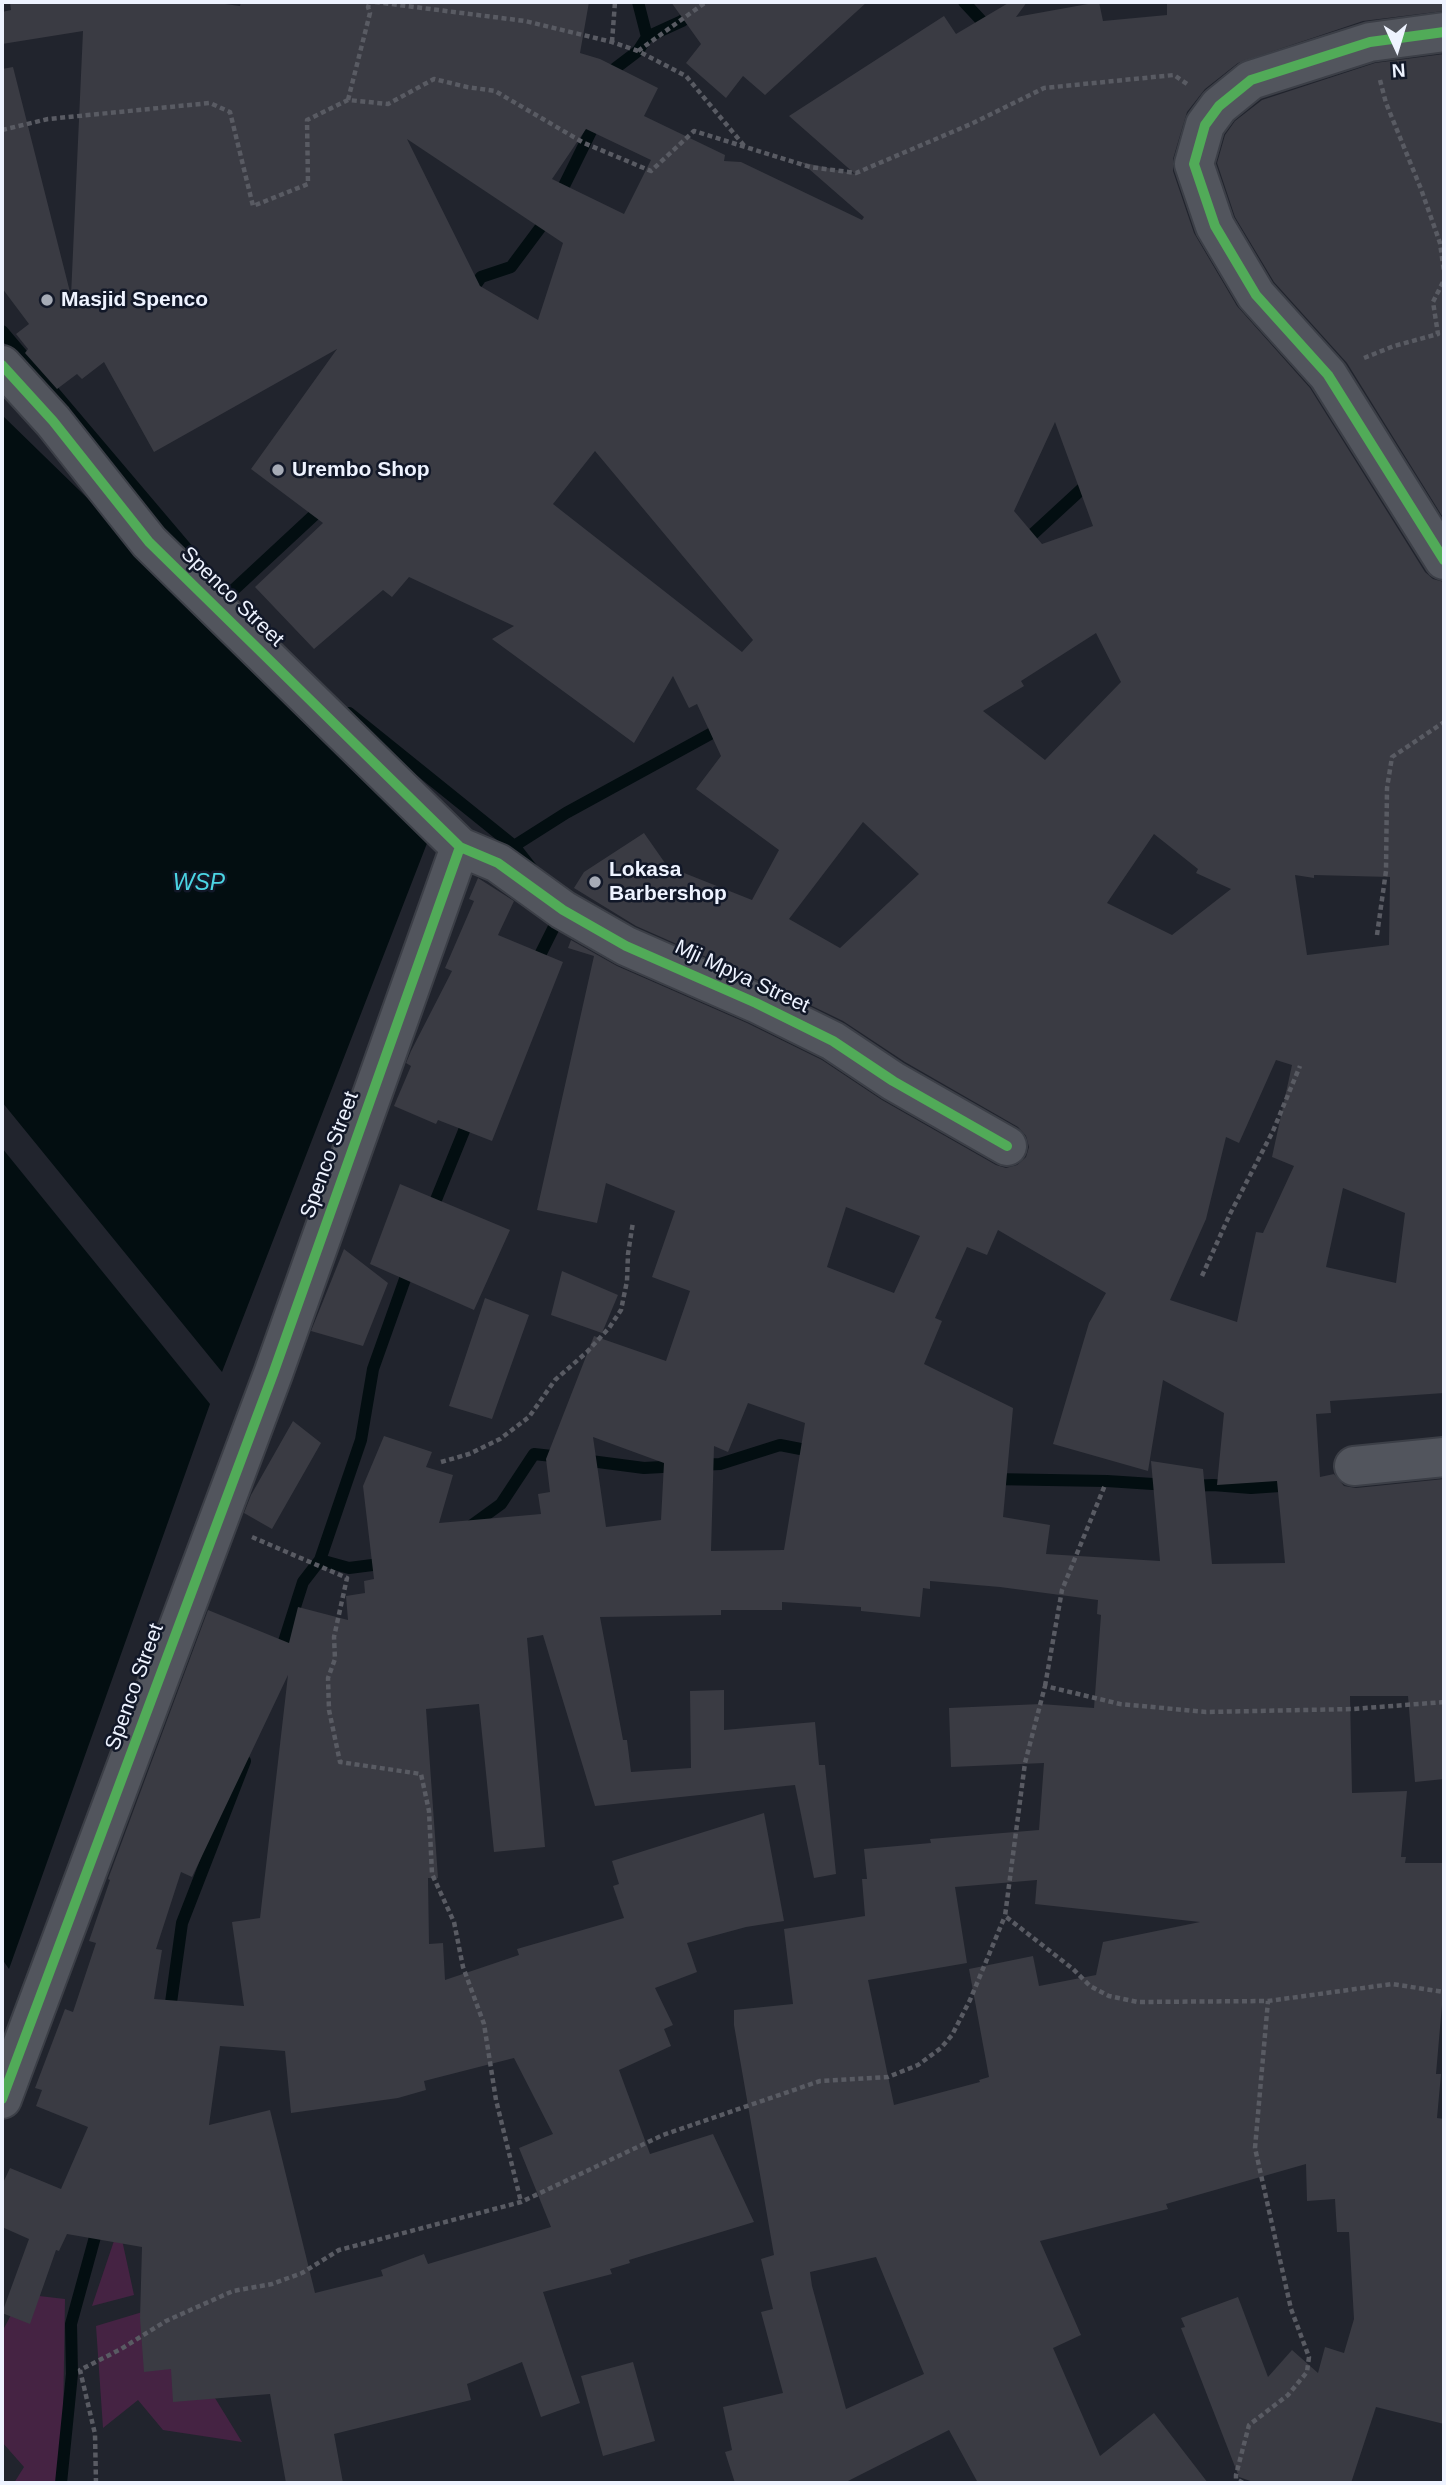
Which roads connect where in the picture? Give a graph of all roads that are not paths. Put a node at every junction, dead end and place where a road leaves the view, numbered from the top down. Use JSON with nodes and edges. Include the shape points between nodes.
{"nodes":[{"id":1,"x":1444,"y":32,"type":"edge"},
{"id":2,"x":2,"y":365,"type":"edge"},
{"id":3,"x":1444,"y":560,"type":"edge"},
{"id":4,"x":460,"y":847,"type":"junction"},
{"id":5,"x":1007,"y":1146,"type":"dead end"},
{"id":6,"x":1444,"y":1457,"type":"edge"},
{"id":7,"x":1354,"y":1465,"type":"dead end"},
{"id":8,"x":2,"y":2099,"type":"edge"}],
"edges":[{"from":1,"to":3,"type":"street","via":[[1370,42],[1251,80],[1219,106],[1206,125],[1194,164],[1215,226],[1256,295],[1328,375]]},
{"from":2,"to":4,"type":"street","name":"Spenco Street","via":[[149,542]]},
{"from":4,"to":5,"type":"street","name":"Mji Mpya Street","via":[[498,863],[563,910],[626,946],[833,1041]]},
{"from":4,"to":8,"type":"street","name":"Spenco Street","via":[[277,1362]]},
{"from":6,"to":7,"type":"street"}]}
